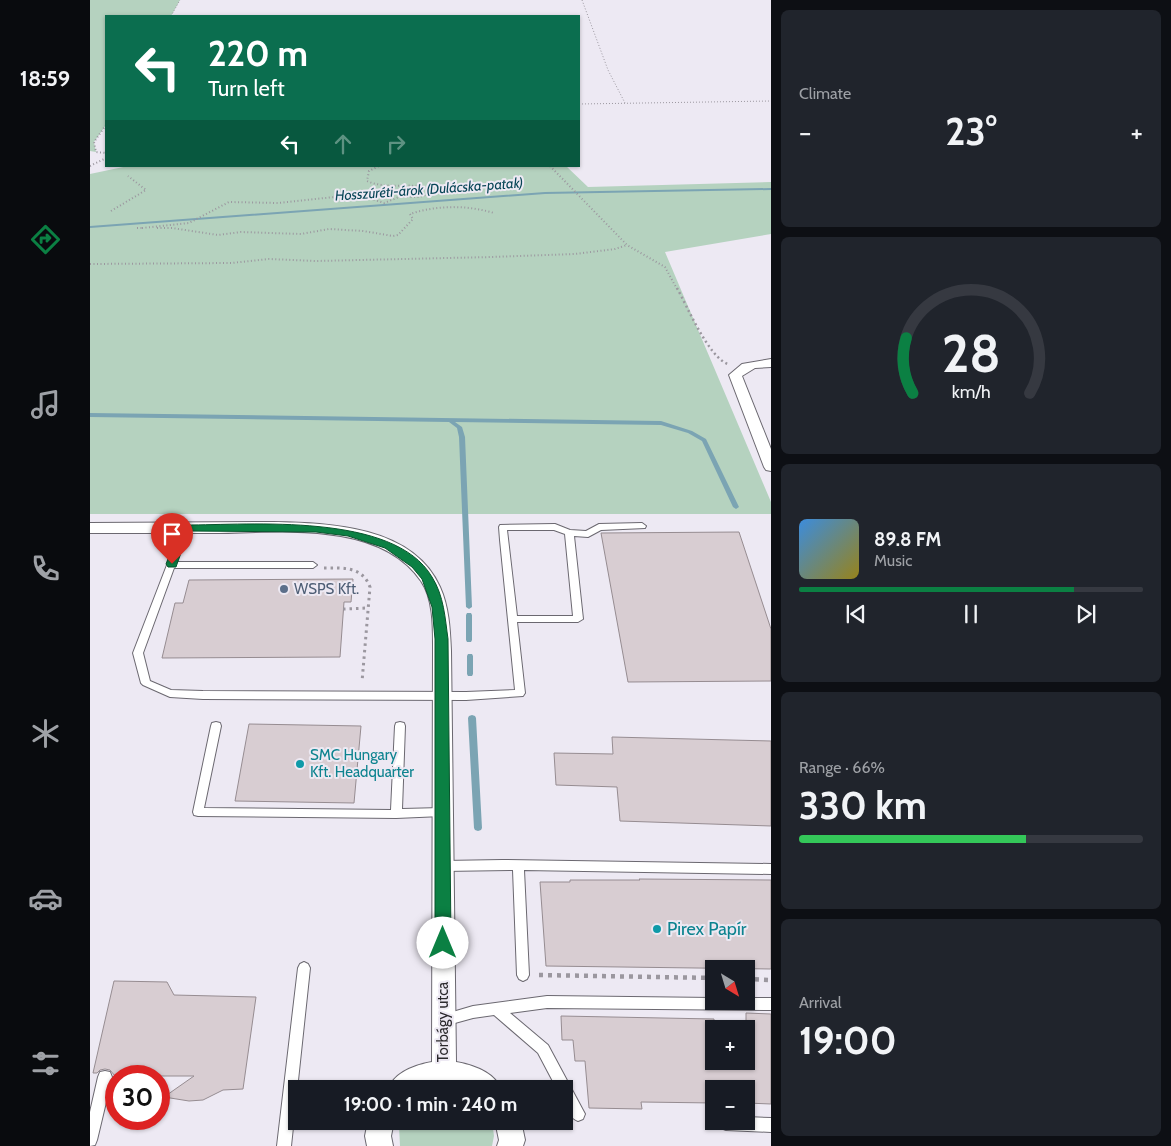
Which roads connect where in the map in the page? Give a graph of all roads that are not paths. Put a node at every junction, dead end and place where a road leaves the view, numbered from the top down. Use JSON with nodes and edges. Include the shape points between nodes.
{"nodes":[{"id":1,"x":771,"y":363,"type":"edge"},
{"id":2,"x":771,"y":468,"type":"edge"},
{"id":3,"x":642,"y":526,"type":"dead end"},
{"id":4,"x":90,"y":528,"type":"edge"},
{"id":5,"x":185,"y":528,"type":"junction"},
{"id":6,"x":569,"y":534,"type":"junction"},
{"id":7,"x":172,"y":564,"type":"junction"},
{"id":8,"x":313,"y":565,"type":"road end"},
{"id":9,"x":512,"y":619,"type":"junction"},
{"id":10,"x":442,"y":696,"type":"junction"},
{"id":11,"x":216,"y":726,"type":"dead end"},
{"id":12,"x":400,"y":726,"type":"dead end"},
{"id":13,"x":442,"y":812,"type":"junction"},
{"id":14,"x":396,"y":814,"type":"junction"},
{"id":15,"x":518,"y":865,"type":"junction"},
{"id":16,"x":443,"y":866,"type":"junction"},
{"id":17,"x":771,"y":868,"type":"edge"},
{"id":18,"x":304,"y":968,"type":"dead end"},
{"id":19,"x":523,"y":975,"type":"road end"},
{"id":20,"x":771,"y":1004,"type":"edge"},
{"id":21,"x":496,"y":1009,"type":"junction"},
{"id":22,"x":443,"y":1020,"type":"junction"},
{"id":23,"x":444,"y":1071,"type":"junction"},
{"id":24,"x":105,"y":1076,"type":"dead end"},
{"id":25,"x":413,"y":1080,"type":"edge"},
{"id":26,"x":476,"y":1080,"type":"edge"},
{"id":27,"x":578,"y":1114,"type":"dead end"},
{"id":28,"x":755,"y":1124,"type":"edge"},
{"id":29,"x":771,"y":1124,"type":"edge"},
{"id":30,"x":379,"y":1130,"type":"edge"},
{"id":31,"x":510,"y":1130,"type":"edge"},
{"id":32,"x":90,"y":1140,"type":"edge"},
{"id":33,"x":284,"y":1146,"type":"edge"},
{"id":34,"x":380,"y":1146,"type":"edge"},
{"id":35,"x":510,"y":1146,"type":"edge"}],
"edges":[{"from":1,"to":2,"type":"street","via":[[749,366],[735,375]]},
{"from":3,"to":6,"type":"lane","via":[[599,527],[588,534]]},
{"from":4,"to":5,"type":"street","name":"Torbágy utca"},
{"from":5,"to":7,"type":"lane"},
{"from":5,"to":10,"type":"street","name":"Torbágy utca","via":[[336,530],[372,539],[402,554],[427,578],[438,607]]},
{"from":6,"to":9,"type":"lane","via":[[578,619]]},
{"from":6,"to":9,"type":"lane","via":[[555,527],[503,526]]},
{"from":7,"to":8,"type":"lane"},
{"from":7,"to":10,"type":"lane","via":[[138,654],[146,683],[178,694]]},
{"from":9,"to":10,"type":"lane","via":[[520,693]]},
{"from":10,"to":13,"type":"street","name":"Torbágy utca"},
{"from":11,"to":14,"type":"lane","via":[[198,812]]},
{"from":12,"to":14,"type":"lane"},
{"from":13,"to":14,"type":"lane"},
{"from":13,"to":16,"type":"street","name":"Torbágy utca"},
{"from":15,"to":16,"type":"lane"},
{"from":15,"to":17,"type":"lane"},
{"from":15,"to":19,"type":"lane"},
{"from":16,"to":22,"type":"street","name":"Torbágy utca"},
{"from":18,"to":33,"type":"lane"},
{"from":20,"to":21,"type":"lane","via":[[548,1002]]},
{"from":21,"to":22,"type":"lane"},
{"from":21,"to":27,"type":"lane","via":[[543,1049]]},
{"from":22,"to":23,"type":"street","name":"Torbágy utca"},
{"from":23,"to":25,"type":"street","name":"Torbágy utca"},
{"from":23,"to":26,"type":"street","name":"Torbágy utca"},
{"from":24,"to":32,"type":"lane"},
{"from":28,"to":29,"type":"lane"},
{"from":30,"to":34,"type":"street"},
{"from":31,"to":35,"type":"street"}]}
